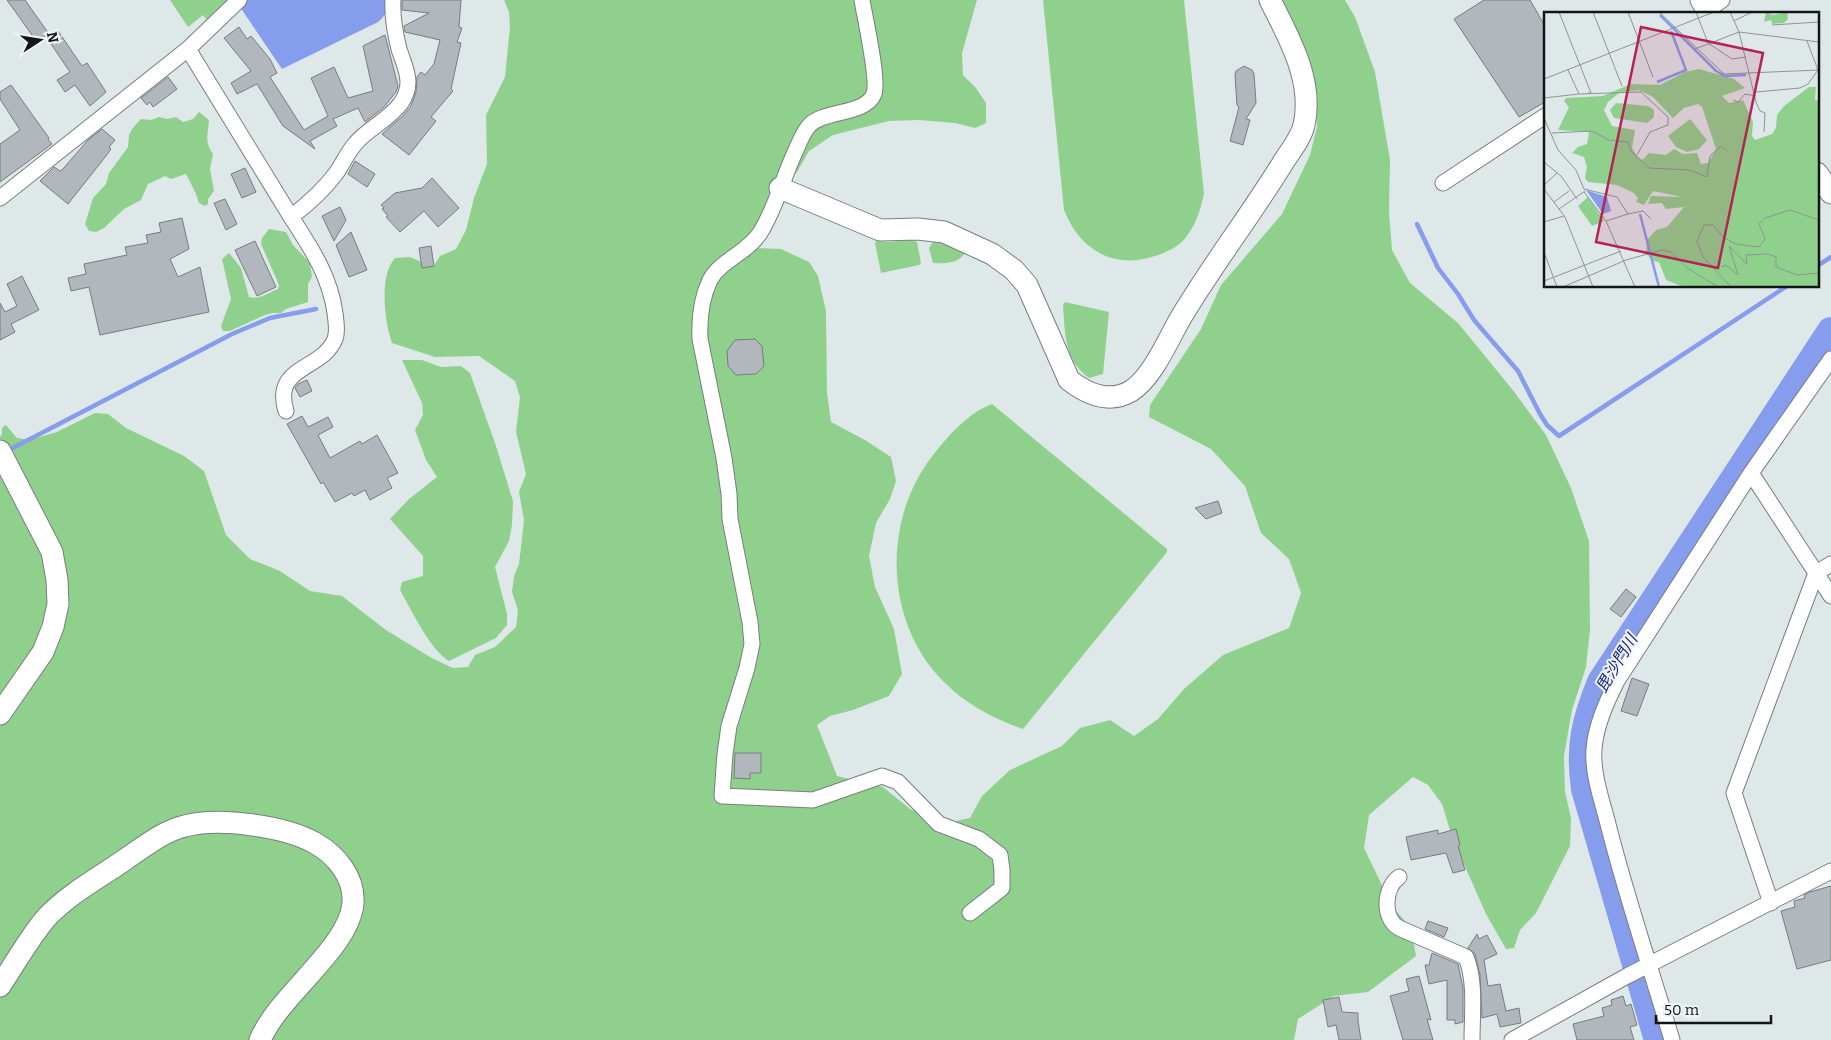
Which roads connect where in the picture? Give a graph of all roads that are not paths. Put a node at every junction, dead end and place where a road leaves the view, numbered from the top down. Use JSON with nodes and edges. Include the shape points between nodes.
{"nodes":[{"id":1,"x":239,"y":0,"type":"edge"},
{"id":2,"x":393,"y":0,"type":"edge"},
{"id":3,"x":862,"y":0,"type":"edge"},
{"id":4,"x":1270,"y":0,"type":"edge"},
{"id":5,"x":188,"y":48,"type":"junction"},
{"id":6,"x":1544,"y":117,"type":"edge"},
{"id":7,"x":1818,"y":174,"type":"edge"},
{"id":8,"x":1443,"y":183,"type":"dead end"},
{"id":9,"x":780,"y":188,"type":"junction"},
{"id":10,"x":1831,"y":193,"type":"edge"},
{"id":11,"x":0,"y":198,"type":"edge"},
{"id":12,"x":290,"y":217,"type":"junction"},
{"id":13,"x":1831,"y":359,"type":"edge"},
{"id":14,"x":286,"y":411,"type":"dead end"},
{"id":15,"x":0,"y":451,"type":"edge"},
{"id":16,"x":1751,"y":474,"type":"junction"},
{"id":17,"x":1831,"y":564,"type":"edge"},
{"id":18,"x":1816,"y":573,"type":"junction"},
{"id":19,"x":1831,"y":596,"type":"edge"},
{"id":20,"x":0,"y":714,"type":"edge"},
{"id":21,"x":1831,"y":871,"type":"edge"},
{"id":22,"x":1398,"y":877,"type":"dead end"},
{"id":23,"x":1771,"y":903,"type":"junction"},
{"id":24,"x":970,"y":913,"type":"dead end"},
{"id":25,"x":1650,"y":965,"type":"junction"},
{"id":26,"x":0,"y":986,"type":"edge"},
{"id":27,"x":260,"y":1040,"type":"edge"},
{"id":28,"x":1472,"y":1040,"type":"edge"},
{"id":29,"x":1512,"y":1040,"type":"edge"},
{"id":30,"x":1672,"y":1040,"type":"edge"}],
"edges":[{"from":1,"to":5,"type":"street"},
{"from":2,"to":12,"type":"street","via":[[395,28],[408,81],[401,104],[355,144],[311,202]]},
{"from":3,"to":9,"type":"street","via":[[872,56],[874,93],[866,104],[815,120],[808,126]]},
{"from":4,"to":9,"type":"street","via":[[1302,72],[1306,94],[1304,126],[1271,184],[1215,265],[1148,374],[1133,390],[1123,395],[1094,396],[1069,380],[1027,285],[1014,270],[992,254],[944,232],[880,230]]},
{"from":5,"to":11,"type":"street"},
{"from":5,"to":12,"type":"street"},
{"from":6,"to":8,"type":"street"},
{"from":7,"to":10,"type":"street"},
{"from":9,"to":24,"type":"street","via":[[750,246],[721,267],[712,278],[699,320],[752,644],[748,668],[729,726],[722,796],[812,800],[882,776],[898,782],[938,824],[979,838],[1000,855],[1002,888]]},
{"from":12,"to":14,"type":"street","via":[[326,276],[337,330],[330,349],[292,377],[283,388]]},
{"from":13,"to":16,"type":"street"},
{"from":15,"to":20,"type":"street","via":[[52,552],[58,604],[43,652]]},
{"from":16,"to":18,"type":"street"},
{"from":16,"to":25,"type":"street","via":[[1617,681],[1598,729],[1594,751],[1597,782]]},
{"from":17,"to":18,"type":"street"},
{"from":18,"to":19,"type":"street"},
{"from":18,"to":23,"type":"street","via":[[1734,793]]},
{"from":21,"to":23,"type":"street"},
{"from":22,"to":28,"type":"street","via":[[1389,890],[1387,907],[1390,921],[1466,957],[1472,991]]},
{"from":23,"to":25,"type":"street"},
{"from":25,"to":29,"type":"street"},
{"from":25,"to":30,"type":"street"},
{"from":26,"to":27,"type":"street","via":[[45,920],[64,900],[146,846],[184,826],[204,823],[224,822],[268,828],[308,839],[327,850],[351,882],[353,904],[346,926],[332,947],[279,1008]]}]}
